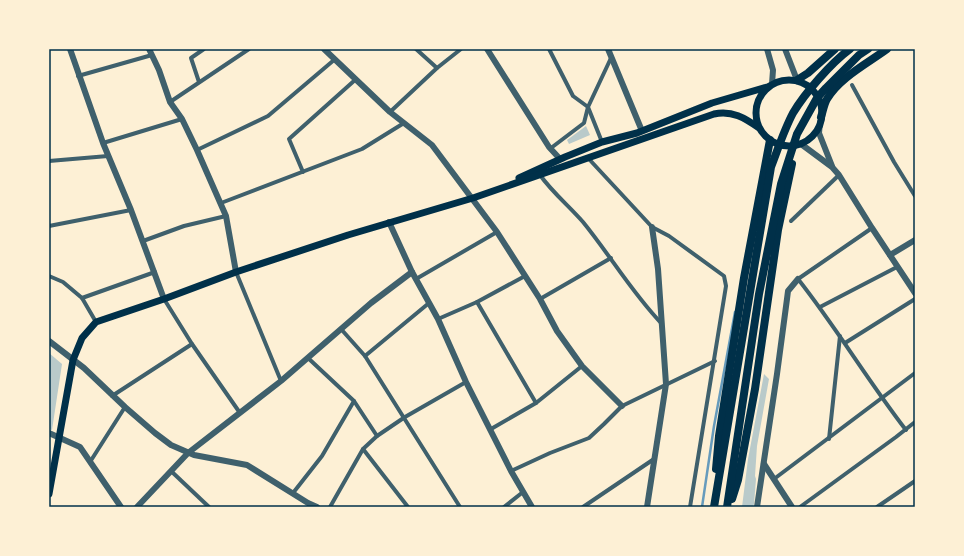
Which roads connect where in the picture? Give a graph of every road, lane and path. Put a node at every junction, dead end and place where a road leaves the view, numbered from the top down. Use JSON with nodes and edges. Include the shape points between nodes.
{"nodes":[{"id":1,"x":70,"y":49,"type":"edge"},
{"id":2,"x":204,"y":49,"type":"edge"},
{"id":3,"x":249,"y":49,"type":"edge"},
{"id":4,"x":324,"y":49,"type":"edge"},
{"id":5,"x":416,"y":49,"type":"edge"},
{"id":6,"x":461,"y":49,"type":"edge"},
{"id":7,"x":487,"y":49,"type":"edge"},
{"id":8,"x":549,"y":49,"type":"edge"},
{"id":9,"x":608,"y":49,"type":"edge"},
{"id":10,"x":767,"y":49,"type":"edge"},
{"id":11,"x":785,"y":49,"type":"edge"},
{"id":12,"x":835,"y":49,"type":"edge"},
{"id":13,"x":850,"y":49,"type":"edge"},
{"id":14,"x":868,"y":49,"type":"edge"},
{"id":15,"x":887,"y":49,"type":"edge"},
{"id":16,"x":151,"y":52,"type":"edge"},
{"id":17,"x":611,"y":58,"type":"junction"},
{"id":18,"x":334,"y":60,"type":"junction"},
{"id":19,"x":438,"y":68,"type":"junction"},
{"id":20,"x":78,"y":76,"type":"junction"},
{"id":21,"x":355,"y":80,"type":"junction"},
{"id":22,"x":797,"y":80,"type":"junction"},
{"id":23,"x":199,"y":82,"type":"junction"},
{"id":24,"x":852,"y":85,"type":"dead end"},
{"id":25,"x":769,"y":86,"type":"junction"},
{"id":26,"x":170,"y":102,"type":"junction"},
{"id":27,"x":588,"y":107,"type":"junction"},
{"id":28,"x":390,"y":112,"type":"junction"},
{"id":29,"x":182,"y":119,"type":"junction"},
{"id":30,"x":821,"y":119,"type":"junction"},
{"id":31,"x":404,"y":122,"type":"junction"},
{"id":32,"x":759,"y":128,"type":"junction"},
{"id":33,"x":642,"y":131,"type":"junction"},
{"id":34,"x":770,"y":140,"type":"junction"},
{"id":35,"x":602,"y":142,"type":"junction"},
{"id":36,"x":103,"y":144,"type":"junction"},
{"id":37,"x":799,"y":144,"type":"junction"},
{"id":38,"x":551,"y":148,"type":"junction"},
{"id":39,"x":198,"y":150,"type":"junction"},
{"id":40,"x":108,"y":156,"type":"junction"},
{"id":41,"x":587,"y":158,"type":"junction"},
{"id":42,"x":560,"y":159,"type":"junction"},
{"id":43,"x":49,"y":161,"type":"edge"},
{"id":44,"x":832,"y":167,"type":"junction"},
{"id":45,"x":303,"y":172,"type":"junction"},
{"id":46,"x":539,"y":174,"type":"junction"},
{"id":47,"x":839,"y":175,"type":"junction"},
{"id":48,"x":915,"y":196,"type":"edge"},
{"id":49,"x":473,"y":198,"type":"junction"},
{"id":50,"x":221,"y":203,"type":"junction"},
{"id":51,"x":131,"y":210,"type":"junction"},
{"id":52,"x":226,"y":216,"type":"junction"},
{"id":53,"x":791,"y":221,"type":"dead end"},
{"id":54,"x":390,"y":222,"type":"junction"},
{"id":55,"x":49,"y":226,"type":"edge"},
{"id":56,"x":652,"y":227,"type":"junction"},
{"id":57,"x":872,"y":228,"type":"junction"},
{"id":58,"x":497,"y":232,"type":"junction"},
{"id":59,"x":915,"y":240,"type":"edge"},
{"id":60,"x":143,"y":241,"type":"junction"},
{"id":61,"x":890,"y":255,"type":"junction"},
{"id":62,"x":611,"y":258,"type":"junction"},
{"id":63,"x":897,"y":267,"type":"junction"},
{"id":64,"x":155,"y":272,"type":"junction"},
{"id":65,"x":236,"y":272,"type":"junction"},
{"id":66,"x":412,"y":272,"type":"junction"},
{"id":67,"x":49,"y":276,"type":"edge"},
{"id":68,"x":525,"y":276,"type":"junction"},
{"id":69,"x":416,"y":279,"type":"junction"},
{"id":70,"x":798,"y":279,"type":"junction"},
{"id":71,"x":915,"y":293,"type":"edge"},
{"id":72,"x":82,"y":298,"type":"junction"},
{"id":73,"x":164,"y":299,"type":"junction"},
{"id":74,"x":540,"y":299,"type":"junction"},
{"id":75,"x":915,"y":299,"type":"edge"},
{"id":76,"x":477,"y":302,"type":"junction"},
{"id":77,"x":429,"y":303,"type":"junction"},
{"id":78,"x":820,"y":307,"type":"junction"},
{"id":79,"x":438,"y":319,"type":"junction"},
{"id":80,"x":96,"y":322,"type":"junction"},
{"id":81,"x":662,"y":324,"type":"junction"},
{"id":82,"x":341,"y":329,"type":"junction"},
{"id":83,"x":840,"y":336,"type":"junction"},
{"id":84,"x":49,"y":341,"type":"edge"},
{"id":85,"x":845,"y":343,"type":"junction"},
{"id":86,"x":192,"y":344,"type":"junction"},
{"id":87,"x":365,"y":356,"type":"junction"},
{"id":88,"x":308,"y":358,"type":"junction"},
{"id":89,"x":73,"y":360,"type":"junction"},
{"id":90,"x":715,"y":360,"type":"junction"},
{"id":91,"x":582,"y":366,"type":"junction"},
{"id":92,"x":915,"y":373,"type":"edge"},
{"id":93,"x":281,"y":381,"type":"junction"},
{"id":94,"x":466,"y":382,"type":"junction"},
{"id":95,"x":666,"y":384,"type":"junction"},
{"id":96,"x":112,"y":396,"type":"junction"},
{"id":97,"x":882,"y":399,"type":"junction"},
{"id":98,"x":354,"y":401,"type":"junction"},
{"id":99,"x":536,"y":403,"type":"junction"},
{"id":100,"x":622,"y":406,"type":"junction"},
{"id":101,"x":125,"y":407,"type":"junction"},
{"id":102,"x":240,"y":413,"type":"junction"},
{"id":103,"x":405,"y":417,"type":"junction"},
{"id":104,"x":915,"y":422,"type":"edge"},
{"id":105,"x":491,"y":429,"type":"junction"},
{"id":106,"x":906,"y":430,"type":"junction"},
{"id":107,"x":49,"y":433,"type":"edge"},
{"id":108,"x":378,"y":436,"type":"junction"},
{"id":109,"x":59,"y":437,"type":"junction"},
{"id":110,"x":829,"y":439,"type":"junction"},
{"id":111,"x":363,"y":449,"type":"junction"},
{"id":112,"x":188,"y":453,"type":"junction"},
{"id":113,"x":655,"y":458,"type":"junction"},
{"id":114,"x":90,"y":462,"type":"junction"},
{"id":115,"x":764,"y":464,"type":"junction"},
{"id":116,"x":511,"y":470,"type":"junction"},
{"id":117,"x":171,"y":472,"type":"junction"},
{"id":118,"x":774,"y":480,"type":"junction"},
{"id":119,"x":915,"y":481,"type":"edge"},
{"id":120,"x":523,"y":492,"type":"junction"},
{"id":121,"x":293,"y":493,"type":"junction"},
{"id":122,"x":49,"y":494,"type":"edge"},
{"id":123,"x":121,"y":507,"type":"edge"},
{"id":124,"x":137,"y":507,"type":"edge"},
{"id":125,"x":209,"y":507,"type":"edge"},
{"id":126,"x":317,"y":507,"type":"edge"},
{"id":127,"x":330,"y":507,"type":"edge"},
{"id":128,"x":408,"y":507,"type":"edge"},
{"id":129,"x":460,"y":507,"type":"edge"},
{"id":130,"x":504,"y":507,"type":"edge"},
{"id":131,"x":532,"y":507,"type":"edge"},
{"id":132,"x":584,"y":507,"type":"edge"},
{"id":133,"x":647,"y":507,"type":"edge"},
{"id":134,"x":690,"y":507,"type":"edge"},
{"id":135,"x":713,"y":507,"type":"edge"},
{"id":136,"x":728,"y":507,"type":"edge"},
{"id":137,"x":757,"y":507,"type":"edge"},
{"id":138,"x":792,"y":507,"type":"edge"},
{"id":139,"x":800,"y":507,"type":"edge"},
{"id":140,"x":877,"y":507,"type":"edge"}],
"edges":[{"from":1,"to":20,"type":"street"},
{"from":2,"to":23,"type":"street","via":[[191,58]]},
{"from":3,"to":23,"type":"street"},
{"from":4,"to":18,"type":"street"},
{"from":5,"to":19,"type":"street"},
{"from":6,"to":19,"type":"street"},
{"from":7,"to":38,"type":"street"},
{"from":8,"to":27,"type":"street","via":[[573,96]]},
{"from":9,"to":17,"type":"street"},
{"from":10,"to":25,"type":"street","via":[[773,70]]},
{"from":11,"to":22,"type":"street"},
{"from":12,"to":22,"type":"highway"},
{"from":13,"to":135,"type":"highway","via":[[817,81],[794,112],[771,167]]},
{"from":14,"to":136,"type":"highway","via":[[817,98],[797,134],[781,184],[761,283]]},
{"from":15,"to":30,"type":"highway","via":[[832,91],[826,100]]},
{"from":16,"to":20,"type":"street"},
{"from":16,"to":26,"type":"street"},
{"from":17,"to":27,"type":"street"},
{"from":17,"to":33,"type":"street"},
{"from":18,"to":21,"type":"street"},
{"from":18,"to":39,"type":"street","via":[[268,116]]},
{"from":19,"to":28,"type":"street"},
{"from":20,"to":36,"type":"street"},
{"from":21,"to":28,"type":"street"},
{"from":21,"to":45,"type":"street","via":[[289,139]]},
{"from":22,"to":25,"type":"main road","via":[[784,79]]},
{"from":22,"to":30,"type":"main road","via":[[808,85],[816,94],[821,105]]},
{"from":23,"to":26,"type":"street"},
{"from":24,"to":48,"type":"street"},
{"from":25,"to":32,"type":"main road","via":[[760,96],[756,106]]},
{"from":25,"to":33,"type":"main road","via":[[712,103]]},
{"from":26,"to":29,"type":"street"},
{"from":27,"to":35,"type":"street"},
{"from":27,"to":38,"type":"street","via":[[584,123]]},
{"from":28,"to":31,"type":"street"},
{"from":29,"to":36,"type":"street"},
{"from":29,"to":39,"type":"street"},
{"from":30,"to":37,"type":"main road","via":[[813,135]]},
{"from":30,"to":44,"type":"street","via":[[819,133]]},
{"from":31,"to":45,"type":"street","via":[[362,149]]},
{"from":31,"to":49,"type":"street","via":[[432,144]]},
{"from":32,"to":34,"type":"main road"},
{"from":32,"to":41,"type":"main road","via":[[739,116],[721,113]]},
{"from":33,"to":35,"type":"main road"},
{"from":34,"to":37,"type":"main road","via":[[783,145]]},
{"from":34,"to":135,"type":"highway","via":[[744,278],[720,428]]},
{"from":35,"to":42,"type":"main road"},
{"from":36,"to":40,"type":"street"},
{"from":37,"to":44,"type":"street"},
{"from":37,"to":136,"type":"highway","via":[[778,230],[755,389],[738,480]]},
{"from":38,"to":42,"type":"street"},
{"from":39,"to":50,"type":"street"},
{"from":40,"to":43,"type":"street"},
{"from":40,"to":51,"type":"street"},
{"from":41,"to":46,"type":"main road"},
{"from":41,"to":56,"type":"street"},
{"from":42,"to":49,"type":"main road"},
{"from":44,"to":47,"type":"street"},
{"from":45,"to":50,"type":"street"},
{"from":46,"to":49,"type":"main road"},
{"from":46,"to":62,"type":"street"},
{"from":47,"to":53,"type":"street"},
{"from":47,"to":57,"type":"street"},
{"from":49,"to":54,"type":"main road"},
{"from":49,"to":58,"type":"street"},
{"from":50,"to":52,"type":"street"},
{"from":51,"to":55,"type":"street"},
{"from":51,"to":60,"type":"street"},
{"from":52,"to":60,"type":"street","via":[[191,224]]},
{"from":52,"to":65,"type":"street"},
{"from":54,"to":65,"type":"main road"},
{"from":54,"to":66,"type":"street"},
{"from":56,"to":81,"type":"street"},
{"from":56,"to":90,"type":"street","via":[[669,236],[724,276],[726,286]]},
{"from":57,"to":61,"type":"street"},
{"from":57,"to":70,"type":"street"},
{"from":58,"to":68,"type":"street"},
{"from":58,"to":69,"type":"street"},
{"from":59,"to":61,"type":"street"},
{"from":60,"to":64,"type":"street"},
{"from":61,"to":63,"type":"street"},
{"from":62,"to":74,"type":"street"},
{"from":62,"to":81,"type":"street","via":[[646,308]]},
{"from":63,"to":71,"type":"street"},
{"from":63,"to":78,"type":"street"},
{"from":64,"to":72,"type":"street"},
{"from":64,"to":73,"type":"street"},
{"from":65,"to":73,"type":"main road"},
{"from":65,"to":93,"type":"street"},
{"from":66,"to":69,"type":"street"},
{"from":66,"to":82,"type":"street"},
{"from":67,"to":72,"type":"street","via":[[62,282]]},
{"from":68,"to":74,"type":"street"},
{"from":68,"to":76,"type":"street"},
{"from":69,"to":77,"type":"street"},
{"from":70,"to":78,"type":"street"},
{"from":70,"to":115,"type":"street","via":[[788,291]]},
{"from":72,"to":80,"type":"street"},
{"from":73,"to":80,"type":"main road"},
{"from":73,"to":86,"type":"street"},
{"from":74,"to":91,"type":"street","via":[[557,331]]},
{"from":75,"to":85,"type":"street"},
{"from":76,"to":79,"type":"street"},
{"from":76,"to":99,"type":"street"},
{"from":77,"to":79,"type":"street"},
{"from":77,"to":87,"type":"street"},
{"from":78,"to":83,"type":"street"},
{"from":79,"to":94,"type":"street"},
{"from":80,"to":89,"type":"main road","via":[[82,338]]},
{"from":81,"to":95,"type":"street"},
{"from":82,"to":87,"type":"street"},
{"from":82,"to":88,"type":"street"},
{"from":83,"to":85,"type":"street"},
{"from":83,"to":110,"type":"street"},
{"from":84,"to":89,"type":"street"},
{"from":85,"to":97,"type":"street"},
{"from":86,"to":96,"type":"street"},
{"from":86,"to":102,"type":"street"},
{"from":87,"to":103,"type":"street"},
{"from":88,"to":93,"type":"street"},
{"from":88,"to":98,"type":"street"},
{"from":89,"to":96,"type":"street"},
{"from":89,"to":109,"type":"main road"},
{"from":90,"to":95,"type":"street"},
{"from":90,"to":134,"type":"street"},
{"from":91,"to":99,"type":"street"},
{"from":91,"to":100,"type":"street"},
{"from":92,"to":97,"type":"street"},
{"from":93,"to":102,"type":"street"},
{"from":94,"to":103,"type":"street"},
{"from":94,"to":105,"type":"street"},
{"from":95,"to":100,"type":"street"},
{"from":95,"to":113,"type":"street"},
{"from":96,"to":101,"type":"street"},
{"from":97,"to":106,"type":"street"},
{"from":97,"to":110,"type":"street"},
{"from":98,"to":108,"type":"street"},
{"from":98,"to":121,"type":"street","via":[[322,456]]},
{"from":99,"to":105,"type":"street"},
{"from":100,"to":116,"type":"street","via":[[589,438]]},
{"from":101,"to":112,"type":"street","via":[[171,445]]},
{"from":101,"to":114,"type":"street"},
{"from":102,"to":112,"type":"street"},
{"from":103,"to":108,"type":"street"},
{"from":103,"to":129,"type":"street"},
{"from":104,"to":106,"type":"street"},
{"from":105,"to":116,"type":"street"},
{"from":106,"to":139,"type":"street"},
{"from":107,"to":109,"type":"street"},
{"from":108,"to":111,"type":"street"},
{"from":109,"to":114,"type":"street","via":[[80,447]]},
{"from":109,"to":122,"type":"main road"},
{"from":110,"to":118,"type":"street"},
{"from":111,"to":127,"type":"street"},
{"from":111,"to":128,"type":"street"},
{"from":112,"to":117,"type":"street"},
{"from":112,"to":121,"type":"street","via":[[247,465]]},
{"from":113,"to":132,"type":"street"},
{"from":113,"to":133,"type":"street"},
{"from":114,"to":123,"type":"street"},
{"from":115,"to":118,"type":"street"},
{"from":115,"to":137,"type":"street"},
{"from":116,"to":120,"type":"street"},
{"from":117,"to":124,"type":"street"},
{"from":117,"to":125,"type":"street"},
{"from":118,"to":138,"type":"street"},
{"from":119,"to":140,"type":"street"},
{"from":120,"to":130,"type":"street"},
{"from":120,"to":131,"type":"street"},
{"from":121,"to":126,"type":"street"}]}
